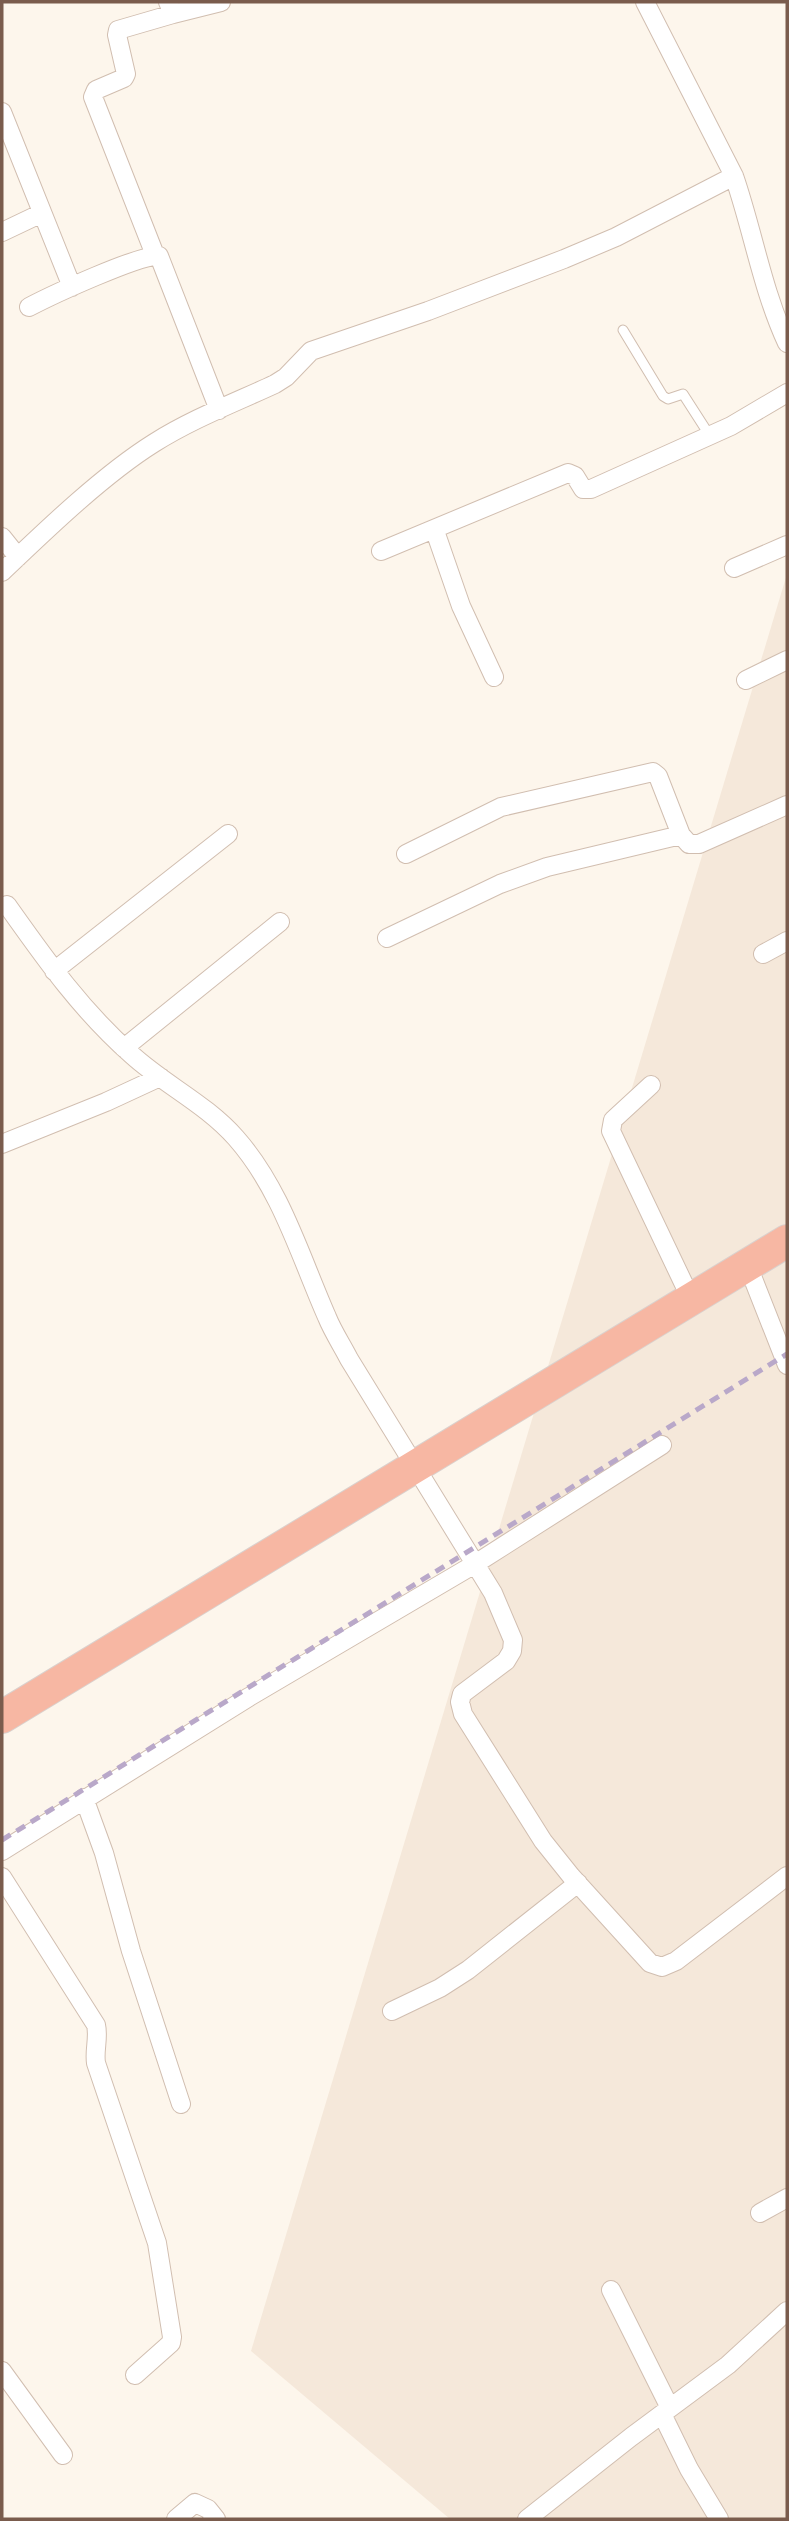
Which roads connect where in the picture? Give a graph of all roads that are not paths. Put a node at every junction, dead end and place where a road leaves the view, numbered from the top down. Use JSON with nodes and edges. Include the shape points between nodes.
{"nodes":[{"id":1,"x":221,"y":2,"type":"edge"},
{"id":2,"x":645,"y":2,"type":"edge"},
{"id":3,"x":171,"y":8,"type":"edge"},
{"id":4,"x":2,"y":112,"type":"edge"},
{"id":5,"x":733,"y":176,"type":"junction"},
{"id":6,"x":42,"y":213,"type":"junction"},
{"id":7,"x":2,"y":232,"type":"edge"},
{"id":8,"x":155,"y":256,"type":"junction"},
{"id":9,"x":72,"y":287,"type":"junction"},
{"id":10,"x":29,"y":307,"type":"dead end"},
{"id":11,"x":623,"y":330,"type":"dead end"},
{"id":12,"x":786,"y":338,"type":"edge"},
{"id":13,"x":787,"y":393,"type":"edge"},
{"id":14,"x":219,"y":410,"type":"junction"},
{"id":15,"x":709,"y":436,"type":"junction"},
{"id":16,"x":435,"y":531,"type":"junction"},
{"id":17,"x":2,"y":537,"type":"edge"},
{"id":18,"x":787,"y":545,"type":"edge"},
{"id":19,"x":381,"y":551,"type":"dead end"},
{"id":20,"x":18,"y":556,"type":"junction"},
{"id":21,"x":734,"y":568,"type":"dead end"},
{"id":22,"x":2,"y":572,"type":"edge"},
{"id":23,"x":787,"y":660,"type":"edge"},
{"id":24,"x":494,"y":677,"type":"dead end"},
{"id":25,"x":746,"y":680,"type":"dead end"},
{"id":26,"x":787,"y":805,"type":"edge"},
{"id":27,"x":228,"y":834,"type":"dead end"},
{"id":28,"x":681,"y":835,"type":"junction"},
{"id":29,"x":406,"y":854,"type":"dead end"},
{"id":30,"x":7,"y":905,"type":"dead end"},
{"id":31,"x":280,"y":922,"type":"dead end"},
{"id":32,"x":387,"y":938,"type":"dead end"},
{"id":33,"x":787,"y":941,"type":"edge"},
{"id":34,"x":763,"y":954,"type":"dead end"},
{"id":35,"x":54,"y":971,"type":"junction"},
{"id":36,"x":124,"y":1048,"type":"junction"},
{"id":37,"x":160,"y":1077,"type":"junction"},
{"id":38,"x":651,"y":1085,"type":"dead end"},
{"id":39,"x":2,"y":1144,"type":"edge"},
{"id":40,"x":787,"y":1241,"type":"edge"},
{"id":41,"x":748,"y":1266,"type":"junction"},
{"id":42,"x":691,"y":1299,"type":"junction"},
{"id":43,"x":787,"y":1364,"type":"edge"},
{"id":44,"x":662,"y":1445,"type":"dead end"},
{"id":45,"x":414,"y":1466,"type":"junction"},
{"id":46,"x":475,"y":1564,"type":"junction"},
{"id":47,"x":2,"y":1717,"type":"edge"},
{"id":48,"x":84,"y":1798,"type":"junction"},
{"id":49,"x":2,"y":1851,"type":"edge"},
{"id":50,"x":787,"y":1876,"type":"edge"},
{"id":51,"x":2,"y":1877,"type":"edge"},
{"id":52,"x":578,"y":1883,"type":"junction"},
{"id":53,"x":392,"y":2011,"type":"dead end"},
{"id":54,"x":181,"y":2104,"type":"dead end"},
{"id":55,"x":787,"y":2198,"type":"edge"},
{"id":56,"x":760,"y":2213,"type":"dead end"},
{"id":57,"x":611,"y":2290,"type":"dead end"},
{"id":58,"x":787,"y":2311,"type":"edge"},
{"id":59,"x":2,"y":2371,"type":"edge"},
{"id":60,"x":135,"y":2375,"type":"dead end"},
{"id":61,"x":666,"y":2411,"type":"junction"},
{"id":62,"x":63,"y":2455,"type":"dead end"},
{"id":63,"x":176,"y":2519,"type":"edge"},
{"id":64,"x":216,"y":2519,"type":"edge"},
{"id":65,"x":527,"y":2519,"type":"edge"},
{"id":66,"x":719,"y":2519,"type":"edge"}],
"edges":[{"from":1,"to":3,"type":"street"},
{"from":2,"to":5,"type":"street"},
{"from":3,"to":8,"type":"street","via":[[118,30],[126,74],[96,90],[93,97]]},
{"from":4,"to":6,"type":"street"},
{"from":5,"to":12,"type":"street"},
{"from":5,"to":14,"type":"street","via":[[564,259],[311,351],[286,377]]},
{"from":6,"to":7,"type":"street"},
{"from":6,"to":9,"type":"street"},
{"from":8,"to":9,"type":"street"},
{"from":8,"to":14,"type":"street","via":[[162,261]]},
{"from":9,"to":10,"type":"street"},
{"from":11,"to":15,"type":"lane","via":[[663,396],[683,394]]},
{"from":13,"to":15,"type":"street"},
{"from":14,"to":20,"type":"street","via":[[118,469]]},
{"from":15,"to":16,"type":"street","via":[[591,489],[583,489],[568,473]]},
{"from":16,"to":19,"type":"street"},
{"from":16,"to":24,"type":"street","via":[[461,606]]},
{"from":17,"to":20,"type":"street"},
{"from":18,"to":21,"type":"street"},
{"from":20,"to":22,"type":"street"},
{"from":23,"to":25,"type":"street"},
{"from":26,"to":28,"type":"street","via":[[699,844],[689,844]]},
{"from":27,"to":35,"type":"street"},
{"from":28,"to":29,"type":"street","via":[[653,772],[501,807]]},
{"from":28,"to":32,"type":"street","via":[[547,867],[500,884]]},
{"from":30,"to":35,"type":"street"},
{"from":31,"to":36,"type":"street"},
{"from":33,"to":34,"type":"street"},
{"from":35,"to":36,"type":"street"},
{"from":36,"to":37,"type":"street"},
{"from":37,"to":39,"type":"street"},
{"from":37,"to":45,"type":"street","via":[[211,1113],[258,1166],[294,1236],[329,1321]]},
{"from":38,"to":42,"type":"street","via":[[613,1120],[611,1131]]},
{"from":40,"to":41,"type":"highway"},
{"from":41,"to":42,"type":"highway"},
{"from":41,"to":43,"type":"street"},
{"from":42,"to":45,"type":"highway"},
{"from":44,"to":46,"type":"street"},
{"from":45,"to":46,"type":"street"},
{"from":45,"to":47,"type":"highway"},
{"from":46,"to":48,"type":"street"},
{"from":46,"to":52,"type":"street","via":[[513,1640],[506,1661],[462,1694],[463,1714],[543,1841]]},
{"from":48,"to":49,"type":"street"},
{"from":48,"to":54,"type":"street"},
{"from":50,"to":52,"type":"street","via":[[662,1967],[650,1963]]},
{"from":51,"to":60,"type":"street","via":[[96,2025],[96,2063],[156,2243],[171,2343]]},
{"from":52,"to":53,"type":"street","via":[[468,1970]]},
{"from":55,"to":56,"type":"street"},
{"from":57,"to":61,"type":"street"},
{"from":58,"to":61,"type":"street","via":[[728,2365]]},
{"from":59,"to":62,"type":"street"},
{"from":61,"to":65,"type":"street"},
{"from":61,"to":66,"type":"street","via":[[689,2469]]},
{"from":63,"to":64,"type":"street","via":[[195,2503]]}]}
